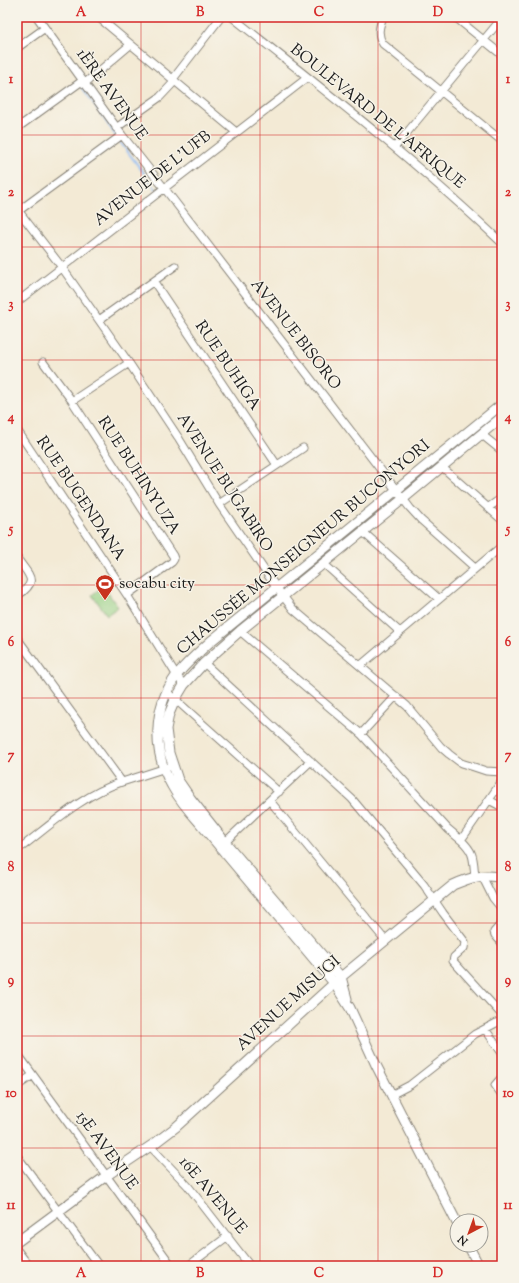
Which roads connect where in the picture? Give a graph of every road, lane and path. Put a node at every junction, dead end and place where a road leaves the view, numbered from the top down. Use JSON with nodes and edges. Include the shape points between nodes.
{"nodes":[{"id":1,"x":37,"y":17,"type":"edge"},
{"id":2,"x":98,"y":17,"type":"edge"},
{"id":3,"x":221,"y":17,"type":"edge"},
{"id":4,"x":232,"y":17,"type":"edge"},
{"id":5,"x":382,"y":17,"type":"edge"},
{"id":6,"x":455,"y":17,"type":"edge"},
{"id":7,"x":502,"y":18,"type":"edge"},
{"id":8,"x":45,"y":28,"type":"junction"},
{"id":9,"x":484,"y":40,"type":"junction"},
{"id":10,"x":130,"y":45,"type":"junction"},
{"id":11,"x":17,"y":48,"type":"edge"},
{"id":12,"x":502,"y":55,"type":"edge"},
{"id":13,"x":307,"y":78,"type":"junction"},
{"id":14,"x":174,"y":80,"type":"junction"},
{"id":15,"x":83,"y":82,"type":"junction"},
{"id":16,"x":441,"y":91,"type":"junction"},
{"id":17,"x":17,"y":128,"type":"edge"},
{"id":18,"x":116,"y":128,"type":"junction"},
{"id":19,"x":236,"y":132,"type":"junction"},
{"id":20,"x":122,"y":135,"type":"junction"},
{"id":21,"x":502,"y":141,"type":"edge"},
{"id":22,"x":395,"y":147,"type":"junction"},
{"id":23,"x":165,"y":189,"type":"junction"},
{"id":24,"x":17,"y":210,"type":"edge"},
{"id":25,"x":502,"y":243,"type":"edge"},
{"id":26,"x":61,"y":266,"type":"junction"},
{"id":27,"x":175,"y":266,"type":"dead end"},
{"id":28,"x":154,"y":282,"type":"junction"},
{"id":29,"x":17,"y":302,"type":"edge"},
{"id":30,"x":100,"y":320,"type":"junction"},
{"id":31,"x":43,"y":362,"type":"dead end"},
{"id":32,"x":130,"y":363,"type":"junction"},
{"id":33,"x":72,"y":402,"type":"junction"},
{"id":34,"x":502,"y":404,"type":"edge"},
{"id":35,"x":502,"y":417,"type":"edge"},
{"id":36,"x":17,"y":430,"type":"edge"},
{"id":37,"x":481,"y":434,"type":"junction"},
{"id":38,"x":304,"y":448,"type":"dead end"},
{"id":39,"x":502,"y":451,"type":"edge"},
{"id":40,"x":277,"y":465,"type":"junction"},
{"id":41,"x":442,"y":467,"type":"junction"},
{"id":42,"x":396,"y":490,"type":"junction"},
{"id":43,"x":502,"y":498,"type":"edge"},
{"id":44,"x":404,"y":499,"type":"junction"},
{"id":45,"x":219,"y":504,"type":"junction"},
{"id":46,"x":489,"y":507,"type":"junction"},
{"id":47,"x":502,"y":520,"type":"edge"},
{"id":48,"x":363,"y":532,"type":"junction"},
{"id":49,"x":502,"y":546,"type":"edge"},
{"id":50,"x":17,"y":558,"type":"edge"},
{"id":51,"x":323,"y":563,"type":"junction"},
{"id":52,"x":476,"y":568,"type":"junction"},
{"id":53,"x":276,"y":587,"type":"junction"},
{"id":54,"x":127,"y":595,"type":"junction"},
{"id":55,"x":17,"y":596,"type":"edge"},
{"id":56,"x":283,"y":596,"type":"junction"},
{"id":57,"x":438,"y":599,"type":"junction"},
{"id":58,"x":240,"y":631,"type":"junction"},
{"id":59,"x":400,"y":632,"type":"junction"},
{"id":60,"x":17,"y":638,"type":"edge"},
{"id":61,"x":204,"y":663,"type":"junction"},
{"id":62,"x":360,"y":666,"type":"junction"},
{"id":63,"x":177,"y":676,"type":"junction"},
{"id":64,"x":184,"y":685,"type":"junction"},
{"id":65,"x":167,"y":692,"type":"junction"},
{"id":66,"x":396,"y":696,"type":"junction"},
{"id":67,"x":174,"y":700,"type":"junction"},
{"id":68,"x":361,"y":734,"type":"junction"},
{"id":69,"x":311,"y":761,"type":"junction"},
{"id":70,"x":168,"y":767,"type":"junction"},
{"id":71,"x":502,"y":772,"type":"edge"},
{"id":72,"x":502,"y":781,"type":"edge"},
{"id":73,"x":122,"y":782,"type":"junction"},
{"id":74,"x":279,"y":792,"type":"junction"},
{"id":75,"x":489,"y":800,"type":"junction"},
{"id":76,"x":270,"y":801,"type":"junction"},
{"id":77,"x":502,"y":807,"type":"edge"},
{"id":78,"x":461,"y":840,"type":"junction"},
{"id":79,"x":223,"y":844,"type":"junction"},
{"id":80,"x":23,"y":846,"type":"dead end"},
{"id":81,"x":479,"y":876,"type":"junction"},
{"id":82,"x":502,"y":878,"type":"edge"},
{"id":83,"x":434,"y":900,"type":"junction"},
{"id":84,"x":502,"y":909,"type":"edge"},
{"id":85,"x":502,"y":923,"type":"edge"},
{"id":86,"x":385,"y":940,"type":"junction"},
{"id":87,"x":502,"y":943,"type":"edge"},
{"id":88,"x":337,"y":980,"type":"junction"},
{"id":89,"x":502,"y":1015,"type":"edge"},
{"id":90,"x":502,"y":1020,"type":"edge"},
{"id":91,"x":485,"y":1029,"type":"junction"},
{"id":92,"x":17,"y":1053,"type":"edge"},
{"id":93,"x":502,"y":1053,"type":"edge"},
{"id":94,"x":33,"y":1075,"type":"junction"},
{"id":95,"x":502,"y":1077,"type":"edge"},
{"id":96,"x":17,"y":1086,"type":"edge"},
{"id":97,"x":391,"y":1095,"type":"junction"},
{"id":98,"x":502,"y":1095,"type":"edge"},
{"id":99,"x":152,"y":1145,"type":"junction"},
{"id":100,"x":17,"y":1156,"type":"edge"},
{"id":101,"x":106,"y":1176,"type":"junction"},
{"id":102,"x":58,"y":1212,"type":"junction"},
{"id":103,"x":452,"y":1213,"type":"edge"},
{"id":104,"x":228,"y":1236,"type":"junction"},
{"id":105,"x":17,"y":1242,"type":"edge"},
{"id":106,"x":17,"y":1250,"type":"edge"},
{"id":107,"x":472,"y":1253,"type":"edge"},
{"id":108,"x":29,"y":1266,"type":"edge"},
{"id":109,"x":99,"y":1266,"type":"edge"},
{"id":110,"x":172,"y":1266,"type":"edge"},
{"id":111,"x":188,"y":1266,"type":"edge"},
{"id":112,"x":250,"y":1266,"type":"edge"},
{"id":113,"x":479,"y":1266,"type":"edge"}],
"edges":[{"from":1,"to":8,"type":"street","name":"1ÈRE AVENUE"},
{"from":2,"to":10,"type":"street"},
{"from":3,"to":14,"type":"street"},
{"from":4,"to":13,"type":"street","name":"BOULEVARD DE L'AFRIQUE"},
{"from":5,"to":16,"type":"street","via":[[379,36],[383,44]]},
{"from":6,"to":9,"type":"street"},
{"from":7,"to":9,"type":"street"},
{"from":8,"to":11,"type":"street"},
{"from":8,"to":15,"type":"street","name":"1ÈRE AVENUE"},
{"from":9,"to":12,"type":"street"},
{"from":9,"to":16,"type":"street"},
{"from":10,"to":14,"type":"street"},
{"from":10,"to":15,"type":"street"},
{"from":13,"to":19,"type":"street","name":"AVENUE DE L'UFB"},
{"from":13,"to":22,"type":"street","name":"BOULEVARD DE L'AFRIQUE"},
{"from":14,"to":18,"type":"street","via":[[160,97]]},
{"from":14,"to":19,"type":"street"},
{"from":15,"to":17,"type":"street"},
{"from":15,"to":18,"type":"street","name":"1ÈRE AVENUE"},
{"from":16,"to":21,"type":"street"},
{"from":16,"to":22,"type":"street"},
{"from":18,"to":20,"type":"street","name":"1ÈRE AVENUE"},
{"from":19,"to":23,"type":"street","name":"AVENUE DE L'UFB"},
{"from":20,"to":23,"type":"street","name":"1ÈRE AVENUE"},
{"from":20,"to":24,"type":"street"},
{"from":22,"to":25,"type":"street","name":"BOULEVARD DE L'AFRIQUE"},
{"from":23,"to":26,"type":"street","name":"AVENUE DE L'UFB"},
{"from":23,"to":42,"type":"street","name":"AVENUE BISORO"},
{"from":24,"to":26,"type":"street","name":"AVENUE BUGABIRO"},
{"from":26,"to":29,"type":"street","name":"AVENUE DE L'UFB"},
{"from":26,"to":30,"type":"street","name":"AVENUE BUGABIRO"},
{"from":27,"to":28,"type":"street"},
{"from":28,"to":30,"type":"street"},
{"from":28,"to":40,"type":"street","name":"RUE BUHIGA"},
{"from":30,"to":32,"type":"street","name":"AVENUE BUGABIRO"},
{"from":31,"to":33,"type":"street","name":"RUE BUHINYUZA"},
{"from":32,"to":33,"type":"street"},
{"from":32,"to":45,"type":"street","name":"AVENUE BUGABIRO"},
{"from":33,"to":54,"type":"street","name":"RUE BUHINYUZA","via":[[174,559]]},
{"from":34,"to":42,"type":"street","name":"CHAUSSÉE MONSEIGNEUR BUCONYORI"},
{"from":35,"to":37,"type":"street","name":"CHAUSSÉE MONSEIGNEUR BUCONYORI"},
{"from":36,"to":54,"type":"street","name":"RUE BUGENDANA"},
{"from":37,"to":39,"type":"street"},
{"from":37,"to":41,"type":"street","name":"CHAUSSÉE MONSEIGNEUR BUCONYORI"},
{"from":38,"to":40,"type":"street"},
{"from":40,"to":45,"type":"street"},
{"from":41,"to":44,"type":"street","name":"CHAUSSÉE MONSEIGNEUR BUCONYORI"},
{"from":41,"to":46,"type":"street"},
{"from":42,"to":44,"type":"street","name":"AVENUE BISORO"},
{"from":42,"to":53,"type":"street","name":"CHAUSSÉE MONSEIGNEUR BUCONYORI"},
{"from":43,"to":46,"type":"street"},
{"from":44,"to":48,"type":"street","name":"CHAUSSÉE MONSEIGNEUR BUCONYORI"},
{"from":44,"to":52,"type":"street","name":"AVENUE BISORO","via":[[421,520]]},
{"from":45,"to":53,"type":"street","name":"AVENUE BUGABIRO"},
{"from":46,"to":47,"type":"street"},
{"from":48,"to":51,"type":"street","name":"CHAUSSÉE MONSEIGNEUR BUCONYORI"},
{"from":48,"to":57,"type":"street"},
{"from":49,"to":52,"type":"street"},
{"from":50,"to":55,"type":"street","via":[[31,582],[29,587]]},
{"from":51,"to":56,"type":"street","name":"CHAUSSÉE MONSEIGNEUR BUCONYORI"},
{"from":51,"to":59,"type":"street"},
{"from":52,"to":57,"type":"street"},
{"from":53,"to":56,"type":"street","name":"AVENUE BUGABIRO"},
{"from":53,"to":63,"type":"street","name":"CHAUSSÉE MONSEIGNEUR BUCONYORI","via":[[211,641]]},
{"from":54,"to":63,"type":"street","name":"RUE BUGENDANA"},
{"from":56,"to":58,"type":"street","name":"CHAUSSÉE MONSEIGNEUR BUCONYORI"},
{"from":56,"to":62,"type":"street","name":"AVENUE BUGABIRO","via":[[304,619]]},
{"from":57,"to":59,"type":"street"},
{"from":58,"to":61,"type":"street","name":"CHAUSSÉE MONSEIGNEUR BUCONYORI"},
{"from":58,"to":68,"type":"street"},
{"from":59,"to":62,"type":"street"},
{"from":60,"to":73,"type":"street"},
{"from":61,"to":64,"type":"street","name":"CHAUSSÉE MONSEIGNEUR BUCONYORI"},
{"from":61,"to":69,"type":"street"},
{"from":62,"to":66,"type":"street","name":"AVENUE BUGABIRO"},
{"from":63,"to":64,"type":"street","name":"RUE BUGENDANA"},
{"from":63,"to":65,"type":"street","name":"CHAUSSÉE MONSEIGNEUR BUCONYORI"},
{"from":64,"to":67,"type":"street","name":"CHAUSSÉE MONSEIGNEUR BUCONYORI"},
{"from":65,"to":67,"type":"street"},
{"from":65,"to":70,"type":"street","name":"CHAUSSÉE MONSEIGNEUR BUCONYORI","via":[[160,708],[157,740]]},
{"from":66,"to":68,"type":"street"},
{"from":66,"to":71,"type":"street","name":"AVENUE BUGABIRO","via":[[441,746],[461,763],[486,771]]},
{"from":67,"to":70,"type":"street","name":"CHAUSSÉE MONSEIGNEUR BUCONYORI","via":[[166,729]]},
{"from":67,"to":74,"type":"street"},
{"from":68,"to":78,"type":"street"},
{"from":69,"to":74,"type":"street"},
{"from":69,"to":83,"type":"street","via":[[370,819]]},
{"from":70,"to":73,"type":"street"},
{"from":70,"to":79,"type":"street","name":"CHAUSSÉE MONSEIGNEUR BUCONYORI"},
{"from":72,"to":75,"type":"street"},
{"from":73,"to":80,"type":"street","via":[[107,787],[80,803]]},
{"from":74,"to":76,"type":"street"},
{"from":75,"to":77,"type":"street"},
{"from":75,"to":78,"type":"street"},
{"from":76,"to":79,"type":"street"},
{"from":76,"to":86,"type":"street"},
{"from":78,"to":81,"type":"street","via":[[473,854]]},
{"from":79,"to":88,"type":"street","name":"CHAUSSÉE MONSEIGNEUR BUCONYORI"},
{"from":81,"to":82,"type":"street","name":"AVENUE MISUGI"},
{"from":81,"to":83,"type":"street","name":"AVENUE MISUGI","via":[[453,885]]},
{"from":81,"to":84,"type":"street"},
{"from":83,"to":86,"type":"street","name":"AVENUE MISUGI"},
{"from":83,"to":89,"type":"street","via":[[465,942],[464,948],[454,956],[453,961]]},
{"from":85,"to":87,"type":"street","via":[[494,932]]},
{"from":86,"to":88,"type":"street","name":"AVENUE MISUGI"},
{"from":88,"to":97,"type":"street","name":"CHAUSSÉE MONSEIGNEUR BUCONYORI"},
{"from":88,"to":99,"type":"street","name":"AVENUE MISUGI","via":[[176,1127]]},
{"from":90,"to":91,"type":"street"},
{"from":91,"to":93,"type":"street"},
{"from":91,"to":97,"type":"street","via":[[468,1038],[410,1085]]},
{"from":92,"to":94,"type":"street","name":"15E AVENUE"},
{"from":94,"to":96,"type":"street"},
{"from":94,"to":101,"type":"street","name":"15E AVENUE"},
{"from":95,"to":98,"type":"street","via":[[495,1085]]},
{"from":97,"to":103,"type":"street","name":"CHAUSSÉE MONSEIGNEUR BUCONYORI"},
{"from":99,"to":101,"type":"street","name":"AVENUE MISUGI"},
{"from":99,"to":104,"type":"street","name":"16E AVENUE"},
{"from":100,"to":102,"type":"street"},
{"from":101,"to":102,"type":"street","name":"AVENUE MISUGI"},
{"from":101,"to":110,"type":"street","name":"15E AVENUE"},
{"from":102,"to":105,"type":"street","name":"AVENUE MISUGI"},
{"from":102,"to":109,"type":"street"},
{"from":104,"to":111,"type":"street"},
{"from":104,"to":112,"type":"street","name":"16E AVENUE"},
{"from":106,"to":108,"type":"street"},
{"from":107,"to":113,"type":"street"}]}
